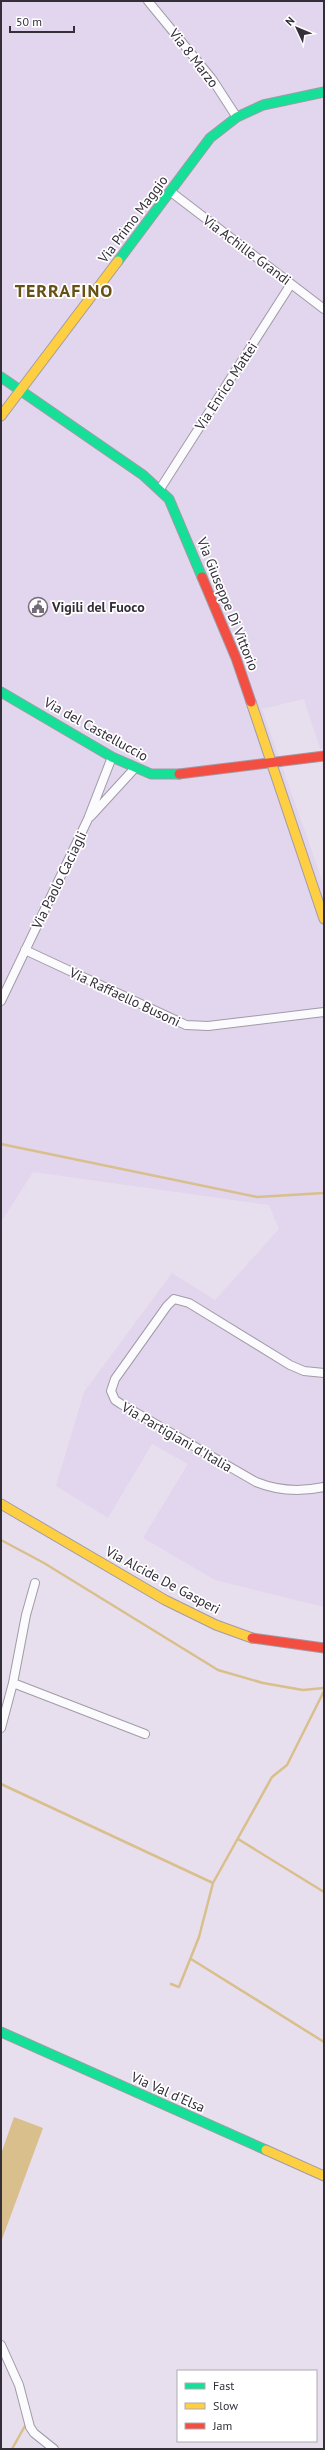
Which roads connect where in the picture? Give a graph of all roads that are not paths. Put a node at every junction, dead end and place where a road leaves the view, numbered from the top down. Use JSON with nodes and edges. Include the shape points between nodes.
{"nodes":[{"id":1,"x":148,"y":1,"type":"edge"},
{"id":2,"x":324,"y":92,"type":"edge"},
{"id":3,"x":236,"y":116,"type":"junction"},
{"id":4,"x":171,"y":192,"type":"junction"},
{"id":5,"x":291,"y":284,"type":"junction"},
{"id":6,"x":324,"y":309,"type":"edge"},
{"id":7,"x":1,"y":377,"type":"edge"},
{"id":8,"x":20,"y":390,"type":"junction"},
{"id":9,"x":1,"y":416,"type":"edge"},
{"id":10,"x":160,"y":489,"type":"junction"},
{"id":11,"x":1,"y":692,"type":"edge"},
{"id":12,"x":324,"y":756,"type":"edge"},
{"id":13,"x":112,"y":757,"type":"junction"},
{"id":14,"x":272,"y":761,"type":"junction"},
{"id":15,"x":135,"y":768,"type":"junction"},
{"id":16,"x":88,"y":819,"type":"junction"},
{"id":17,"x":324,"y":919,"type":"edge"},
{"id":18,"x":25,"y":950,"type":"junction"},
{"id":19,"x":1,"y":1001,"type":"edge"},
{"id":20,"x":324,"y":1012,"type":"edge"},
{"id":21,"x":324,"y":1373,"type":"edge"},
{"id":22,"x":324,"y":1488,"type":"edge"},
{"id":23,"x":1,"y":1504,"type":"edge"},
{"id":24,"x":35,"y":1583,"type":"dead end"},
{"id":25,"x":324,"y":1648,"type":"edge"},
{"id":26,"x":13,"y":1683,"type":"junction"},
{"id":27,"x":1,"y":1728,"type":"edge"},
{"id":28,"x":145,"y":1734,"type":"dead end"},
{"id":29,"x":1,"y":2032,"type":"edge"},
{"id":30,"x":324,"y":2176,"type":"edge"},
{"id":31,"x":1,"y":2345,"type":"edge"},
{"id":32,"x":54,"y":2449,"type":"edge"}],
"edges":[{"from":1,"to":3,"type":"street","name":"Via 8 Marzo","via":[[212,79]]},
{"from":2,"to":3,"type":"street","name":"Via Primo Maggio","via":[[260,104]]},
{"from":3,"to":4,"type":"street","name":"Via Primo Maggio","via":[[210,138]]},
{"from":4,"to":5,"type":"street","name":"Via Achille Grandi"},
{"from":4,"to":8,"type":"street","name":"Via Primo Maggio"},
{"from":5,"to":6,"type":"street","name":"Via Achille Grandi"},
{"from":5,"to":10,"type":"street","name":"Via Enrico Mattei"},
{"from":7,"to":8,"type":"street","name":"Via Giuseppe Di Vittorio"},
{"from":8,"to":9,"type":"street","name":"Via Primo Maggio"},
{"from":8,"to":10,"type":"street","name":"Via Giuseppe Di Vittorio","via":[[143,474]]},
{"from":10,"to":14,"type":"street","name":"Via Giuseppe Di Vittorio","via":[[173,506],[202,574],[236,658]]},
{"from":11,"to":13,"type":"street","name":"Via del Castelluccio"},
{"from":12,"to":14,"type":"street","name":"Via del Castelluccio"},
{"from":13,"to":15,"type":"street","name":"Via del Castelluccio"},
{"from":13,"to":16,"type":"street","name":"Via Paolo Caciagli"},
{"from":14,"to":15,"type":"street","name":"Via del Castelluccio","via":[[171,775],[158,775]]},
{"from":14,"to":17,"type":"street","name":"Via Giuseppe Di Vittorio"},
{"from":15,"to":16,"type":"street"},
{"from":16,"to":18,"type":"street","name":"Via Paolo Caciagli"},
{"from":18,"to":19,"type":"street","name":"Via Paolo Caciagli"},
{"from":18,"to":20,"type":"street","name":"Via Raffaello Busoni","via":[[186,1025],[208,1026]]},
{"from":21,"to":22,"type":"street","name":"Via Partigiani d'Italia","via":[[304,1371],[290,1365],[185,1301],[174,1299],[112,1385],[111,1391],[115,1400],[266,1487],[292,1491]]},
{"from":23,"to":25,"type":"street","name":"Via Alcide De Gasperi","via":[[165,1600],[216,1624],[247,1637]]},
{"from":24,"to":26,"type":"street","via":[[24,1621]]},
{"from":26,"to":27,"type":"street"},
{"from":26,"to":28,"type":"street"},
{"from":29,"to":30,"type":"street","name":"Via Val d'Elsa"},
{"from":31,"to":32,"type":"street","via":[[19,2385],[30,2426],[34,2433]]}]}
